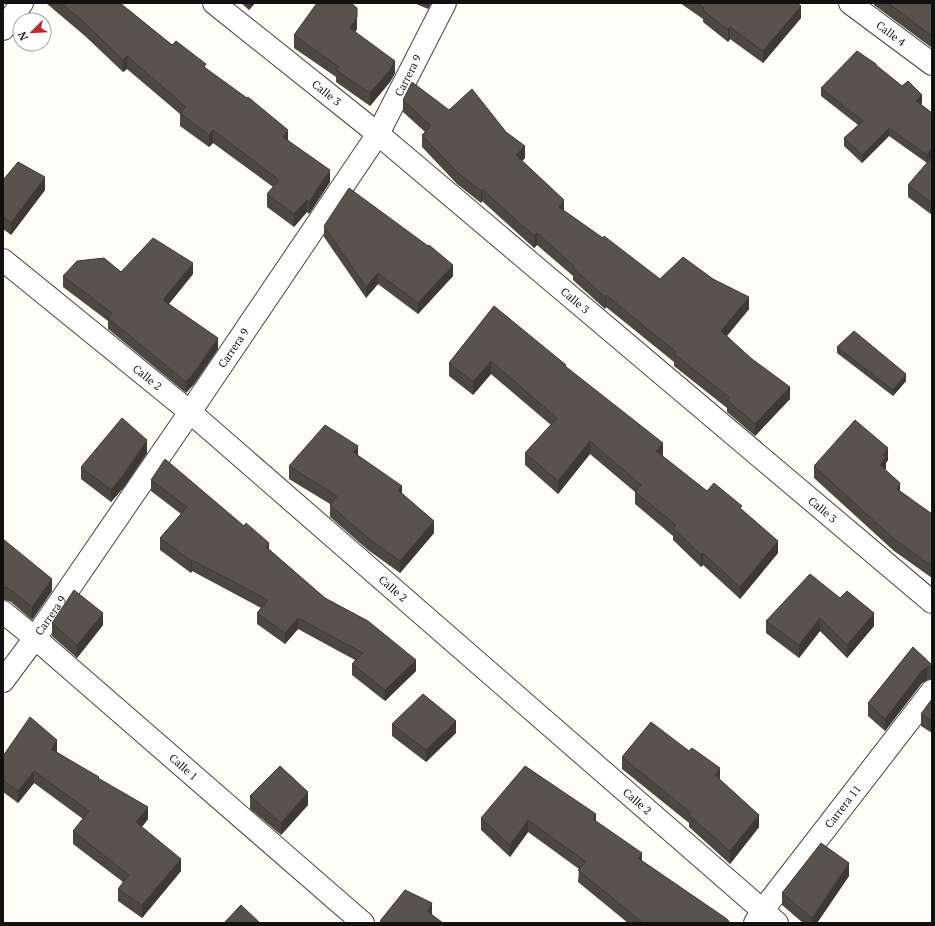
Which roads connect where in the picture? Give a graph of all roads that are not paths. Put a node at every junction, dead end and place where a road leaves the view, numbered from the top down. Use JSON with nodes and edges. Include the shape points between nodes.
{"nodes":[{"id":1,"x":22,"y":3,"type":"edge"},
{"id":2,"x":214,"y":3,"type":"edge"},
{"id":3,"x":445,"y":3,"type":"edge"},
{"id":4,"x":850,"y":3,"type":"edge"},
{"id":5,"x":3,"y":28,"type":"edge"},
{"id":6,"x":932,"y":64,"type":"edge"},
{"id":7,"x":378,"y":134,"type":"junction"},
{"id":8,"x":3,"y":260,"type":"edge"},
{"id":9,"x":190,"y":412,"type":"junction"},
{"id":10,"x":932,"y":602,"type":"edge"},
{"id":11,"x":3,"y":612,"type":"edge"},
{"id":12,"x":35,"y":638,"type":"junction"},
{"id":13,"x":3,"y":681,"type":"edge"},
{"id":14,"x":932,"y":691,"type":"edge"},
{"id":15,"x":765,"y":919,"type":"edge"},
{"id":16,"x":363,"y":923,"type":"edge"}],
"edges":[{"from":1,"to":5,"type":"street"},
{"from":2,"to":7,"type":"street","name":"Calle 3"},
{"from":3,"to":7,"type":"street","name":"Carrera 9"},
{"from":4,"to":6,"type":"street","name":"Calle 4"},
{"from":7,"to":9,"type":"street","name":"Carrera 9"},
{"from":7,"to":10,"type":"street","name":"Calle 3"},
{"from":8,"to":9,"type":"street","name":"Calle 2"},
{"from":9,"to":12,"type":"street","name":"Carrera 9"},
{"from":9,"to":15,"type":"street","name":"Calle 2"},
{"from":11,"to":12,"type":"street","name":"Calle 1"},
{"from":12,"to":13,"type":"street","name":"Carrera 9"},
{"from":12,"to":16,"type":"street","name":"Calle 1"},
{"from":14,"to":15,"type":"street","name":"Carrera 11"}]}
